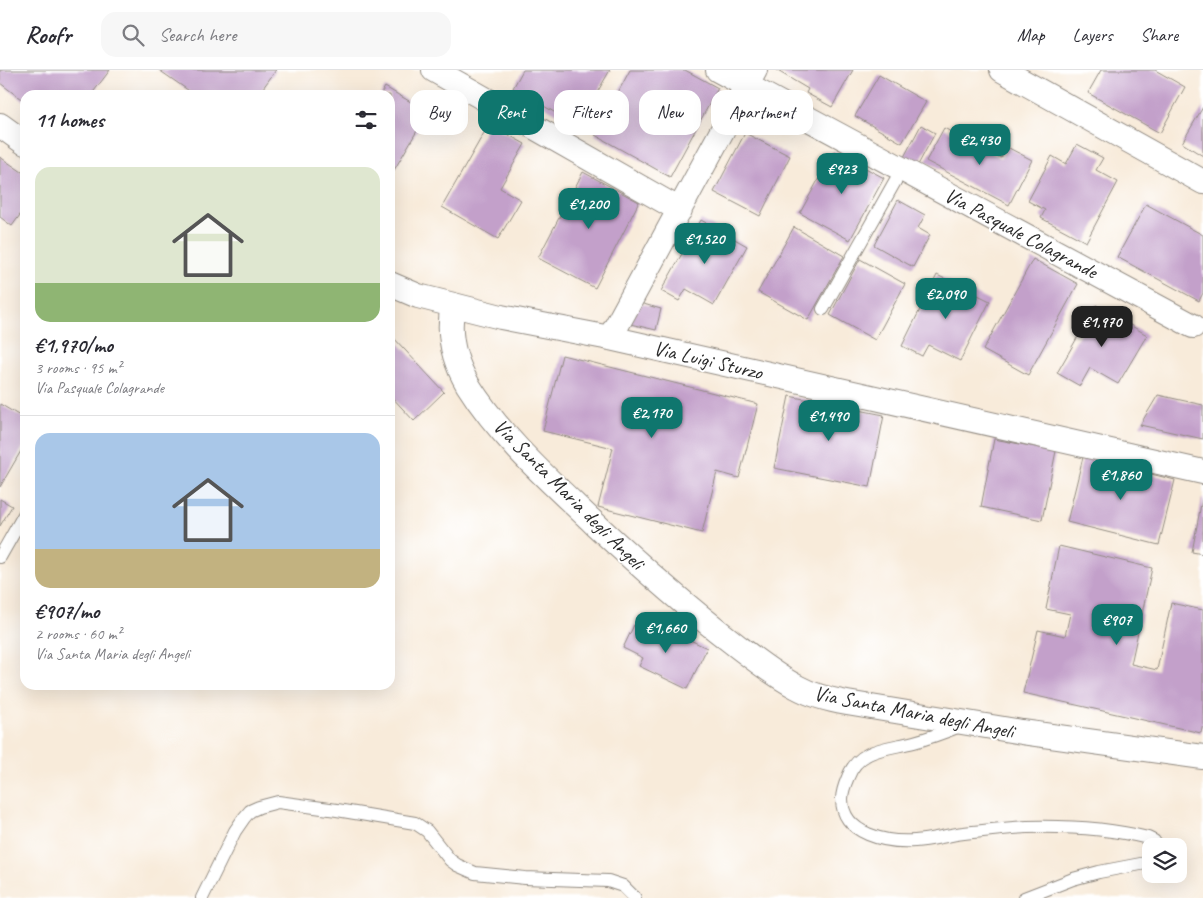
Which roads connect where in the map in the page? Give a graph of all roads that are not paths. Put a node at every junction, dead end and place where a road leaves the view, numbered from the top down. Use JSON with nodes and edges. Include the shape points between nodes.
{"nodes":[{"id":1,"x":434,"y":70,"type":"edge"},
{"id":2,"x":718,"y":70,"type":"edge"},
{"id":3,"x":1002,"y":70,"type":"edge"},
{"id":4,"x":751,"y":78,"type":"edge"},
{"id":5,"x":0,"y":125,"type":"edge"},
{"id":6,"x":20,"y":139,"type":"edge"},
{"id":7,"x":902,"y":169,"type":"junction"},
{"id":8,"x":1203,"y":182,"type":"edge"},
{"id":9,"x":680,"y":210,"type":"junction"},
{"id":10,"x":395,"y":286,"type":"edge"},
{"id":11,"x":453,"y":305,"type":"junction"},
{"id":12,"x":824,"y":309,"type":"dead end"},
{"id":13,"x":1192,"y":326,"type":"dead end"},
{"id":14,"x":610,"y":338,"type":"junction"},
{"id":15,"x":1203,"y":472,"type":"edge"},
{"id":16,"x":20,"y":523,"type":"edge"},
{"id":17,"x":0,"y":557,"type":"edge"},
{"id":18,"x":967,"y":723,"type":"junction"},
{"id":19,"x":1203,"y":757,"type":"edge"},
{"id":20,"x":1148,"y":838,"type":"edge"},
{"id":21,"x":1142,"y":864,"type":"edge"},
{"id":22,"x":202,"y":898,"type":"edge"},
{"id":23,"x":635,"y":898,"type":"edge"},
{"id":24,"x":1024,"y":898,"type":"edge"}],
"edges":[{"from":1,"to":9,"type":"street"},
{"from":2,"to":4,"type":"street","name":"Via Pasquale Colagrande"},
{"from":3,"to":8,"type":"street"},
{"from":4,"to":7,"type":"street","name":"Via Pasquale Colagrande"},
{"from":4,"to":9,"type":"street"},
{"from":5,"to":6,"type":"street"},
{"from":7,"to":12,"type":"lane"},
{"from":7,"to":13,"type":"street","name":"Via Pasquale Colagrande"},
{"from":9,"to":14,"type":"street"},
{"from":10,"to":11,"type":"street","name":"Via Luigi Sturzo"},
{"from":11,"to":14,"type":"street","name":"Via Luigi Sturzo"},
{"from":11,"to":18,"type":"street","name":"Via Santa Maria degli Angeli","via":[[451,335],[459,365],[498,426],[576,505],[679,599],[763,665],[800,689],[834,701]]},
{"from":14,"to":15,"type":"street","name":"Via Luigi Sturzo"},
{"from":16,"to":17,"type":"lane"},
{"from":18,"to":19,"type":"street","name":"Via Santa Maria degli Angeli"},
{"from":18,"to":20,"type":"lane","via":[[926,738],[873,751],[859,759],[849,773],[842,799],[845,814],[854,826],[874,837],[908,842],[1025,827],[1097,829]]},
{"from":21,"to":24,"type":"lane","via":[[1073,879]]},
{"from":22,"to":23,"type":"lane","via":[[244,818],[259,807],[278,802],[415,823],[427,831],[450,860],[475,873],[608,881],[623,886]]}]}
